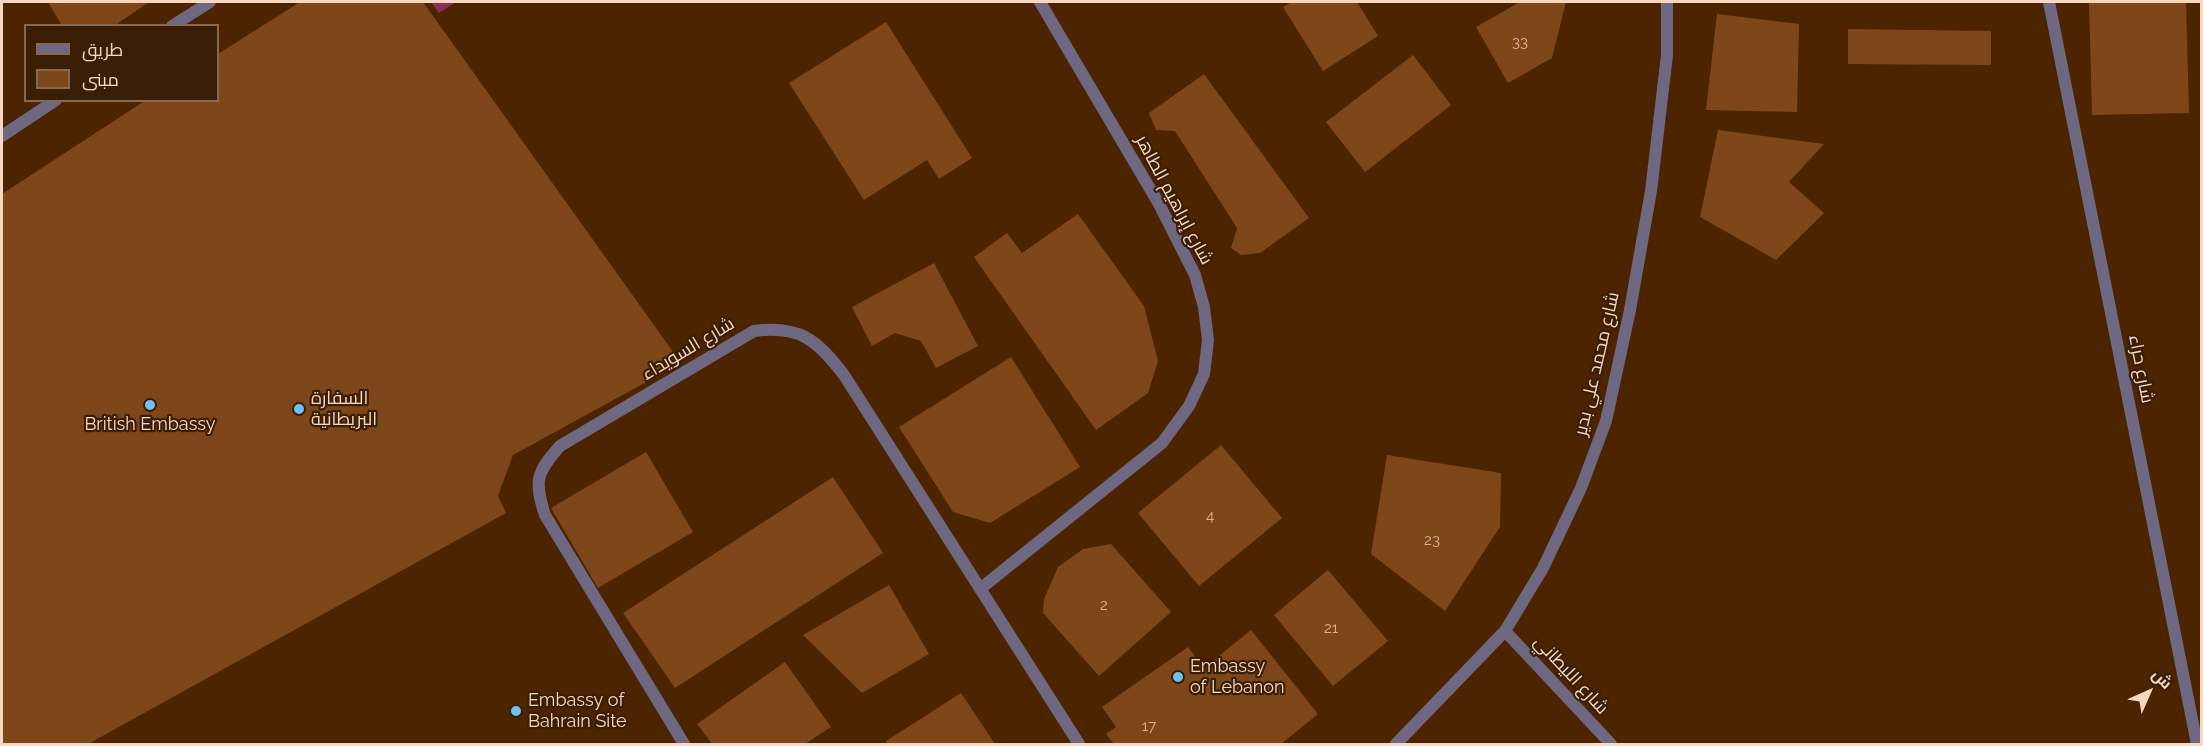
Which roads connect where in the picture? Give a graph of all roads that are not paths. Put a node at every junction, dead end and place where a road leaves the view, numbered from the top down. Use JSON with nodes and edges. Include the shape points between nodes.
{"nodes":[{"id":1,"x":210,"y":2,"type":"edge"},
{"id":2,"x":1040,"y":2,"type":"edge"},
{"id":3,"x":1667,"y":2,"type":"edge"},
{"id":4,"x":2049,"y":2,"type":"edge"},
{"id":5,"x":175,"y":24,"type":"edge"},
{"id":6,"x":53,"y":102,"type":"edge"},
{"id":7,"x":2,"y":136,"type":"edge"},
{"id":8,"x":980,"y":589,"type":"junction"},
{"id":9,"x":1505,"y":631,"type":"junction"},
{"id":10,"x":684,"y":744,"type":"edge"},
{"id":11,"x":1079,"y":744,"type":"edge"},
{"id":12,"x":1396,"y":744,"type":"edge"},
{"id":13,"x":1611,"y":744,"type":"edge"},
{"id":14,"x":2197,"y":744,"type":"edge"}],
"edges":[{"from":1,"to":5,"type":"street"},
{"from":2,"to":8,"type":"street","name":"شارع إبراهيم الطاهر","via":[[1159,204],[1195,275],[1208,340],[1204,374],[1189,406],[1162,443]]},
{"from":3,"to":9,"type":"street","name":"شارع محمد علي بدير","via":[[1667,55],[1651,191],[1606,422],[1548,558]]},
{"from":4,"to":14,"type":"street","name":"شارع حراء"},
{"from":6,"to":7,"type":"street"},
{"from":8,"to":10,"type":"street","name":"شارع السويداء","via":[[826,351],[802,334],[776,328],[754,331],[560,446],[539,477],[537,492],[545,515]]},
{"from":8,"to":11,"type":"street","name":"شارع السويداء"},
{"from":9,"to":12,"type":"street","name":"شارع محمد علي بدير"},
{"from":9,"to":13,"type":"street","name":"شارع الليطاني"}]}
